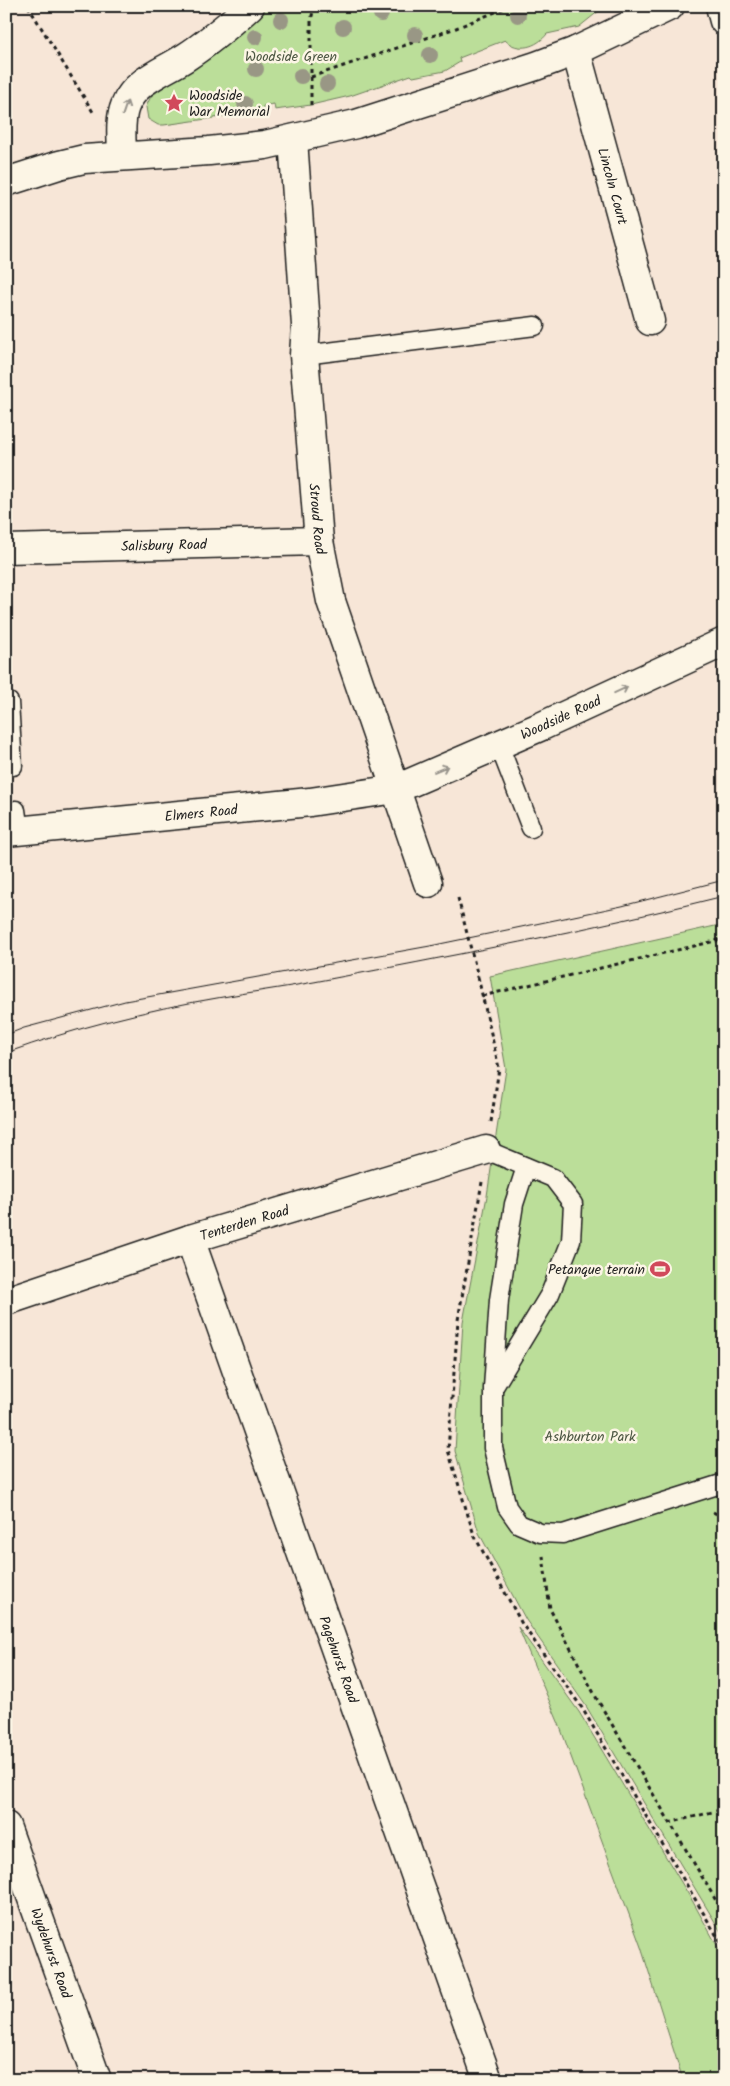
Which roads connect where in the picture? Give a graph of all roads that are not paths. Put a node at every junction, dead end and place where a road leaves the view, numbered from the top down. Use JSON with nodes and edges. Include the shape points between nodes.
{"nodes":[{"id":1,"x":250,"y":6,"type":"edge"},
{"id":2,"x":670,"y":6,"type":"edge"},
{"id":3,"x":720,"y":6,"type":"edge"},
{"id":4,"x":724,"y":22,"type":"edge"},
{"id":5,"x":576,"y":51,"type":"junction"},
{"id":6,"x":293,"y":139,"type":"junction"},
{"id":7,"x":122,"y":156,"type":"junction"},
{"id":8,"x":6,"y":182,"type":"edge"},
{"id":9,"x":650,"y":321,"type":"dead end"},
{"id":10,"x":535,"y":326,"type":"dead end"},
{"id":11,"x":304,"y":355,"type":"junction"},
{"id":12,"x":320,"y":541,"type":"junction"},
{"id":13,"x":6,"y":549,"type":"edge"},
{"id":14,"x":724,"y":642,"type":"edge"},
{"id":15,"x":6,"y":702,"type":"edge"},
{"id":16,"x":499,"y":745,"type":"junction"},
{"id":17,"x":13,"y":766,"type":"dead end"},
{"id":18,"x":396,"y":789,"type":"junction"},
{"id":19,"x":14,"y":824,"type":"edge"},
{"id":20,"x":531,"y":828,"type":"dead end"},
{"id":21,"x":428,"y":883,"type":"dead end"},
{"id":22,"x":486,"y":1150,"type":"joint"},
{"id":23,"x":526,"y":1167,"type":"junction"},
{"id":24,"x":190,"y":1239,"type":"junction"},
{"id":25,"x":6,"y":1301,"type":"edge"},
{"id":26,"x":493,"y":1388,"type":"junction"},
{"id":27,"x":724,"y":1483,"type":"edge"},
{"id":28,"x":6,"y":1826,"type":"edge"},
{"id":29,"x":97,"y":2080,"type":"edge"},
{"id":30,"x":488,"y":2080,"type":"edge"}],
"edges":[{"from":7,"to":1,"type":"street","one_way":true,"via":[[123,112],[131,95],[147,79],[186,57]]},
{"from":2,"to":5,"type":"street"},
{"from":3,"to":4,"type":"street"},
{"from":5,"to":6,"type":"street","via":[[405,110]]},
{"from":5,"to":9,"type":"street","name":"Lincoln Court"},
{"from":6,"to":7,"type":"street","via":[[209,151]]},
{"from":6,"to":11,"type":"street","name":"Stroud Road","via":[[306,325]]},
{"from":7,"to":8,"type":"street","via":[[67,163]]},
{"from":10,"to":11,"type":"lane"},
{"from":11,"to":12,"type":"street","name":"Stroud Road"},
{"from":12,"to":13,"type":"street","name":"Salisbury Road"},
{"from":12,"to":18,"type":"street","name":"Stroud Road","via":[[331,601]]},
{"from":16,"to":14,"type":"street","name":"Woodside Road","one_way":true},
{"from":15,"to":17,"type":"lane","via":[[9,702]]},
{"from":18,"to":16,"type":"street","name":"Woodside Road","one_way":true},
{"from":16,"to":20,"type":"lane"},
{"from":18,"to":19,"type":"street","name":"Elmers Road","via":[[310,802]]},
{"from":18,"to":21,"type":"street","name":"Stroud Road"},
{"from":22,"to":23,"type":"lane"},
{"from":22,"to":24,"type":"street","name":"Tenterden Road"},
{"from":23,"to":26,"type":"lane","via":[[514,1204],[501,1291]]},
{"from":23,"to":26,"type":"lane","via":[[553,1178],[573,1204],[571,1241],[550,1294]]},
{"from":24,"to":25,"type":"street","name":"Tenterden Road"},
{"from":24,"to":30,"type":"street","name":"Pagehurst Road"},
{"from":26,"to":27,"type":"lane","via":[[493,1448],[507,1507],[519,1524],[540,1532],[563,1534]]},
{"from":28,"to":29,"type":"street","name":"Wydehurst Road"}]}
